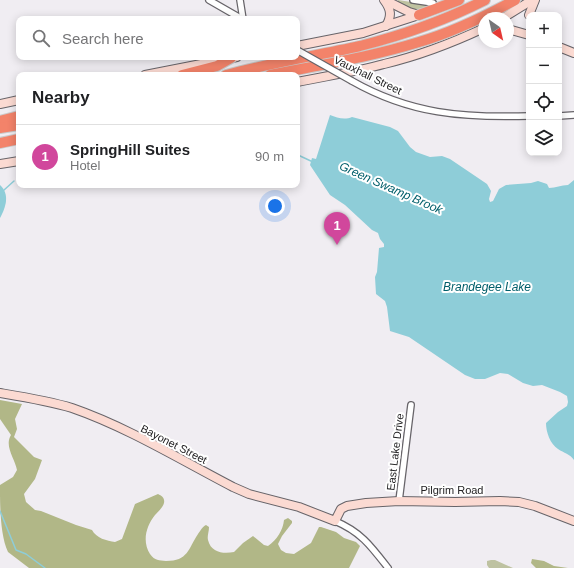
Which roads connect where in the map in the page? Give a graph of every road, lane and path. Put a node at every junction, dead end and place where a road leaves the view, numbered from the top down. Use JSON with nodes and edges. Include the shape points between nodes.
{"nodes":[{"id":1,"x":210,"y":0,"type":"edge"},
{"id":2,"x":240,"y":0,"type":"edge"},
{"id":3,"x":385,"y":0,"type":"edge"},
{"id":4,"x":413,"y":0,"type":"edge"},
{"id":5,"x":459,"y":0,"type":"edge"},
{"id":6,"x":486,"y":0,"type":"edge"},
{"id":7,"x":515,"y":0,"type":"edge"},
{"id":8,"x":532,"y":0,"type":"edge"},
{"id":9,"x":535,"y":0,"type":"edge"},
{"id":10,"x":433,"y":3,"type":"dead end"},
{"id":11,"x":512,"y":12,"type":"edge"},
{"id":12,"x":530,"y":12,"type":"edge"},
{"id":13,"x":419,"y":15,"type":"junction"},
{"id":14,"x":237,"y":16,"type":"edge"},
{"id":15,"x":242,"y":16,"type":"edge"},
{"id":16,"x":386,"y":26,"type":"junction"},
{"id":17,"x":478,"y":31,"type":"edge"},
{"id":18,"x":514,"y":31,"type":"edge"},
{"id":19,"x":526,"y":34,"type":"edge"},
{"id":20,"x":300,"y":45,"type":"edge"},
{"id":21,"x":562,"y":48,"type":"edge"},
{"id":22,"x":300,"y":52,"type":"edge"},
{"id":23,"x":574,"y":53,"type":"edge"},
{"id":24,"x":300,"y":58,"type":"edge"},
{"id":25,"x":224,"y":60,"type":"edge"},
{"id":26,"x":230,"y":60,"type":"edge"},
{"id":27,"x":290,"y":60,"type":"edge"},
{"id":28,"x":161,"y":72,"type":"edge"},
{"id":29,"x":194,"y":72,"type":"edge"},
{"id":30,"x":238,"y":72,"type":"edge"},
{"id":31,"x":285,"y":72,"type":"edge"},
{"id":32,"x":300,"y":81,"type":"edge"},
{"id":33,"x":16,"y":101,"type":"edge"},
{"id":34,"x":0,"y":104,"type":"edge"},
{"id":35,"x":574,"y":115,"type":"edge"},
{"id":36,"x":526,"y":116,"type":"edge"},
{"id":37,"x":562,"y":116,"type":"edge"},
{"id":38,"x":16,"y":117,"type":"edge"},
{"id":39,"x":0,"y":121,"type":"edge"},
{"id":40,"x":16,"y":125,"type":"edge"},
{"id":41,"x":0,"y":128,"type":"edge"},
{"id":42,"x":16,"y":140,"type":"edge"},
{"id":43,"x":0,"y":143,"type":"edge"},
{"id":44,"x":16,"y":161,"type":"edge"},
{"id":45,"x":0,"y":164,"type":"edge"},
{"id":46,"x":0,"y":393,"type":"edge"},
{"id":47,"x":411,"y":405,"type":"dead end"},
{"id":48,"x":399,"y":501,"type":"junction"},
{"id":49,"x":335,"y":521,"type":"junction"},
{"id":50,"x":574,"y":521,"type":"edge"},
{"id":51,"x":388,"y":568,"type":"edge"}],
"edges":[{"from":1,"to":14,"type":"street"},
{"from":2,"to":15,"type":"street"},
{"from":3,"to":13,"type":"street"},
{"from":3,"to":16,"type":"street","via":[[391,12]]},
{"from":4,"to":10,"type":"street"},
{"from":5,"to":13,"type":"highway"},
{"from":6,"to":24,"type":"highway","via":[[433,23],[385,39]]},
{"from":7,"to":31,"type":"highway","via":[[462,26],[408,46]]},
{"from":8,"to":11,"type":"street"},
{"from":9,"to":12,"type":"street"},
{"from":13,"to":16,"type":"street"},
{"from":16,"to":20,"type":"street"},
{"from":17,"to":32,"type":"street","via":[[401,60]]},
{"from":18,"to":19,"type":"street"},
{"from":21,"to":23,"type":"street"},
{"from":22,"to":36,"type":"street","name":"Vauxhall Street","bridge":true,"via":[[392,100],[433,111],[474,116]]},
{"from":25,"to":28,"type":"street"},
{"from":26,"to":29,"type":"highway"},
{"from":27,"to":30,"type":"highway"},
{"from":33,"to":34,"type":"street"},
{"from":35,"to":37,"type":"street"},
{"from":38,"to":39,"type":"highway"},
{"from":40,"to":41,"type":"highway"},
{"from":42,"to":43,"type":"highway"},
{"from":44,"to":45,"type":"street"},
{"from":46,"to":49,"type":"street","name":"Bayonet Street","via":[[44,401],[97,418],[238,490],[299,507]]},
{"from":47,"to":48,"type":"street","name":"East Lake Drive"},
{"from":48,"to":49,"type":"street","name":"Pilgrim Road","via":[[347,506],[342,509]]},
{"from":48,"to":50,"type":"street","name":"Pilgrim Road","via":[[519,502]]},
{"from":49,"to":51,"type":"street","via":[[359,534]]}]}
